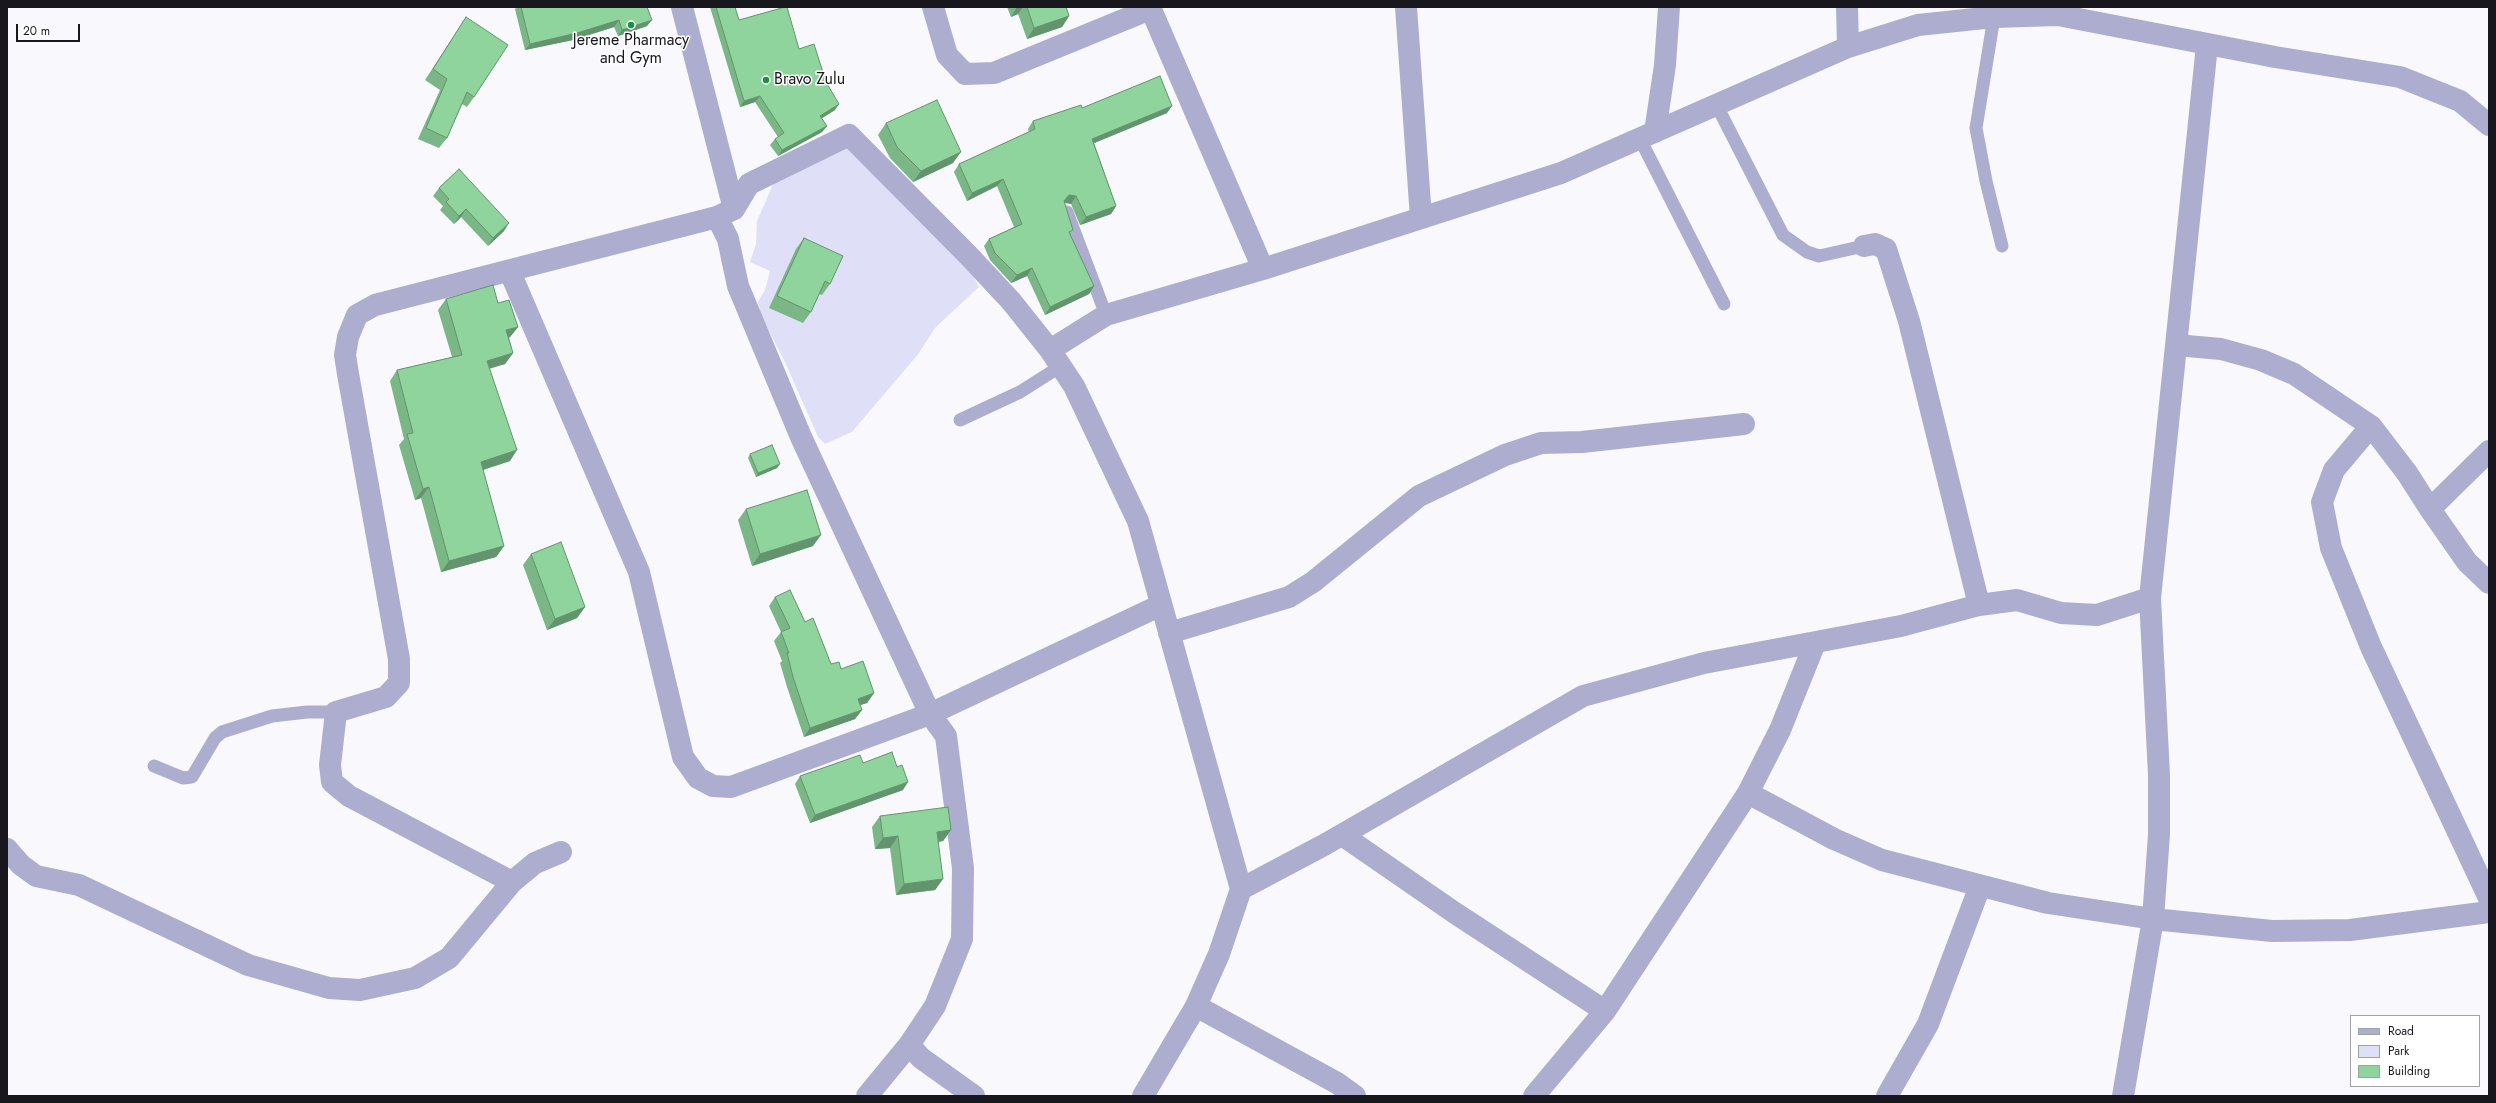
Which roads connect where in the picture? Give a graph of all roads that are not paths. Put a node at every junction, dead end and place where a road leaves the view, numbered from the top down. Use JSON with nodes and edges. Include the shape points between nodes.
{"nodes":[{"id":1,"x":682,"y":7,"type":"edge"},
{"id":2,"x":933,"y":7,"type":"edge"},
{"id":3,"x":1406,"y":7,"type":"edge"},
{"id":4,"x":1669,"y":7,"type":"edge"},
{"id":5,"x":1847,"y":7,"type":"edge"},
{"id":6,"x":1150,"y":8,"type":"edge"},
{"id":7,"x":2059,"y":11,"type":"edge"},
{"id":8,"x":1994,"y":17,"type":"junction"},
{"id":9,"x":2207,"y":45,"type":"junction"},
{"id":10,"x":1848,"y":47,"type":"junction"},
{"id":11,"x":1717,"y":106,"type":"junction"},
{"id":12,"x":2489,"y":125,"type":"edge"},
{"id":13,"x":1647,"y":136,"type":"junction"},
{"id":14,"x":1066,"y":210,"type":"edge"},
{"id":15,"x":725,"y":214,"type":"junction"},
{"id":16,"x":1421,"y":218,"type":"junction"},
{"id":17,"x":1864,"y":246,"type":"joint"},
{"id":18,"x":2002,"y":246,"type":"dead end"},
{"id":19,"x":1263,"y":268,"type":"junction"},
{"id":20,"x":510,"y":272,"type":"junction"},
{"id":21,"x":1724,"y":304,"type":"dead end"},
{"id":22,"x":1106,"y":315,"type":"junction"},
{"id":23,"x":2176,"y":345,"type":"junction"},
{"id":24,"x":1056,"y":358,"type":"junction"},
{"id":25,"x":960,"y":420,"type":"dead end"},
{"id":26,"x":1744,"y":424,"type":"dead end"},
{"id":27,"x":2371,"y":426,"type":"junction"},
{"id":28,"x":2489,"y":451,"type":"edge"},
{"id":29,"x":2430,"y":509,"type":"junction"},
{"id":30,"x":2489,"y":583,"type":"edge"},
{"id":31,"x":2150,"y":598,"type":"junction"},
{"id":32,"x":1160,"y":605,"type":"junction"},
{"id":33,"x":1979,"y":605,"type":"junction"},
{"id":34,"x":1169,"y":632,"type":"junction"},
{"id":35,"x":1815,"y":643,"type":"junction"},
{"id":36,"x":336,"y":712,"type":"junction"},
{"id":37,"x":930,"y":714,"type":"junction"},
{"id":38,"x":154,"y":766,"type":"dead end"},
{"id":39,"x":1748,"y":793,"type":"junction"},
{"id":40,"x":1342,"y":835,"type":"junction"},
{"id":41,"x":7,"y":849,"type":"edge"},
{"id":42,"x":561,"y":852,"type":"dead end"},
{"id":43,"x":512,"y":882,"type":"junction"},
{"id":44,"x":1980,"y":886,"type":"junction"},
{"id":45,"x":1241,"y":889,"type":"junction"},
{"id":46,"x":2489,"y":898,"type":"edge"},
{"id":47,"x":2489,"y":912,"type":"edge"},
{"id":48,"x":2153,"y":919,"type":"junction"},
{"id":49,"x":1196,"y":1006,"type":"junction"},
{"id":50,"x":1605,"y":1011,"type":"junction"},
{"id":51,"x":909,"y":1045,"type":"junction"},
{"id":52,"x":867,"y":1096,"type":"edge"},
{"id":53,"x":974,"y":1096,"type":"edge"},
{"id":54,"x":1143,"y":1096,"type":"edge"},
{"id":55,"x":1355,"y":1096,"type":"edge"},
{"id":56,"x":1534,"y":1096,"type":"edge"},
{"id":57,"x":1887,"y":1096,"type":"edge"},
{"id":58,"x":2123,"y":1096,"type":"edge"}],
"edges":[{"from":1,"to":15,"type":"street"},
{"from":2,"to":6,"type":"street","via":[[947,55],[965,74],[994,73]]},
{"from":3,"to":16,"type":"street"},
{"from":4,"to":13,"type":"street","via":[[1665,65]]},
{"from":5,"to":10,"type":"street"},
{"from":6,"to":19,"type":"street"},
{"from":7,"to":8,"type":"street"},
{"from":7,"to":9,"type":"street"},
{"from":8,"to":10,"type":"street","via":[[1918,25]]},
{"from":8,"to":18,"type":"lane","via":[[1976,128]]},
{"from":9,"to":12,"type":"street","via":[[2400,77],[2460,101]]},
{"from":9,"to":23,"type":"street"},
{"from":10,"to":11,"type":"street"},
{"from":11,"to":13,"type":"street"},
{"from":11,"to":17,"type":"lane","via":[[1783,235],[1807,252],[1818,256]]},
{"from":13,"to":16,"type":"street","via":[[1561,173]]},
{"from":13,"to":21,"type":"lane"},
{"from":14,"to":22,"type":"lane"},
{"from":15,"to":20,"type":"street"},
{"from":15,"to":24,"type":"street","via":[[749,184],[849,135],[1011,301]]},
{"from":15,"to":37,"type":"street","via":[[738,286],[801,437]]},
{"from":16,"to":19,"type":"street"},
{"from":17,"to":33,"type":"street","via":[[1875,244],[1886,249],[1904,306]]},
{"from":19,"to":22,"type":"street"},
{"from":20,"to":36,"type":"street","via":[[375,305],[357,315],[348,337],[345,355],[399,659],[399,683],[386,697]]},
{"from":20,"to":37,"type":"street","via":[[638,572],[683,757],[698,778],[713,786],[731,787]]},
{"from":22,"to":24,"type":"street"},
{"from":23,"to":27,"type":"street","via":[[2221,349],[2261,360],[2294,374]]},
{"from":23,"to":31,"type":"street"},
{"from":24,"to":25,"type":"lane","via":[[1020,392]]},
{"from":24,"to":32,"type":"street","via":[[1074,386],[1138,521]]},
{"from":26,"to":34,"type":"street","via":[[1582,442],[1541,443],[1505,456],[1419,496],[1313,582],[1289,598]]},
{"from":27,"to":29,"type":"street","via":[[2407,473]]},
{"from":27,"to":46,"type":"street","via":[[2334,470],[2322,502],[2331,548],[2370,647]]},
{"from":28,"to":29,"type":"street"},
{"from":29,"to":30,"type":"street","via":[[2467,562]]},
{"from":31,"to":33,"type":"street","via":[[2098,615],[2061,613],[2017,600]]},
{"from":31,"to":48,"type":"street","via":[[2159,782],[2159,834]]},
{"from":32,"to":34,"type":"street"},
{"from":32,"to":37,"type":"street"},
{"from":33,"to":35,"type":"street","via":[[1900,626]]},
{"from":34,"to":45,"type":"street"},
{"from":35,"to":39,"type":"street","via":[[1780,730]]},
{"from":35,"to":40,"type":"street","via":[[1704,663],[1583,696]]},
{"from":36,"to":38,"type":"lane","via":[[272,716],[222,732],[215,738],[192,777],[183,778]]},
{"from":36,"to":43,"type":"street","via":[[330,765],[332,782],[349,796]]},
{"from":37,"to":51,"type":"street","via":[[946,736],[963,868],[962,939],[935,1006]]},
{"from":39,"to":44,"type":"street","via":[[1834,839],[1882,860]]},
{"from":39,"to":50,"type":"street"},
{"from":40,"to":45,"type":"street"},
{"from":40,"to":50,"type":"street"},
{"from":41,"to":43,"type":"street","via":[[21,865],[36,876],[79,886],[248,964],[329,988],[360,990],[415,978],[449,958]]},
{"from":42,"to":43,"type":"street","via":[[535,863]]},
{"from":44,"to":48,"type":"street","via":[[2048,903]]},
{"from":44,"to":57,"type":"street","via":[[1928,1024]]},
{"from":45,"to":49,"type":"street","via":[[1219,954]]},
{"from":47,"to":48,"type":"street","via":[[2350,930],[2272,930]]},
{"from":48,"to":58,"type":"street"},
{"from":49,"to":54,"type":"street"},
{"from":49,"to":55,"type":"street","via":[[1337,1083]]},
{"from":50,"to":56,"type":"street"},
{"from":51,"to":52,"type":"street"},
{"from":51,"to":53,"type":"street","via":[[921,1058]]}]}
